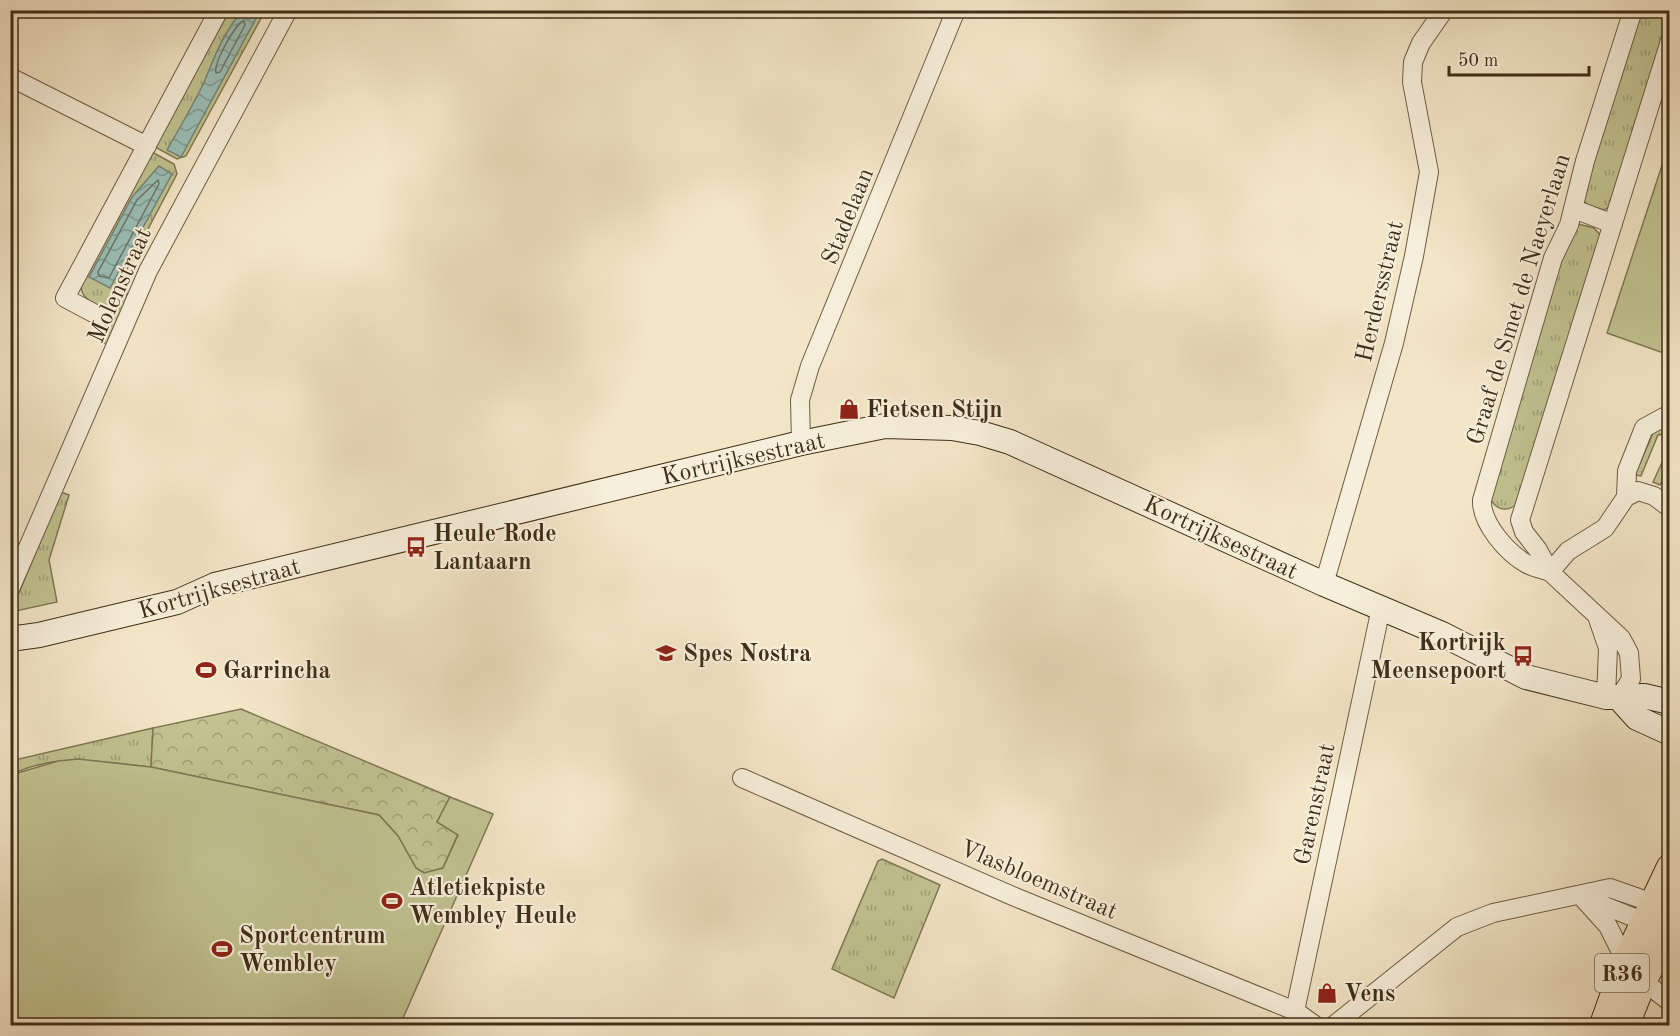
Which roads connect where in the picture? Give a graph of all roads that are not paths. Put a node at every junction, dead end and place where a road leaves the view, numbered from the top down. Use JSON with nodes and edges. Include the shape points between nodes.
{"nodes":[{"id":1,"x":219,"y":10,"type":"edge"},
{"id":2,"x":288,"y":10,"type":"edge"},
{"id":3,"x":956,"y":10,"type":"edge"},
{"id":4,"x":1444,"y":10,"type":"edge"},
{"id":5,"x":1633,"y":10,"type":"edge"},
{"id":6,"x":1670,"y":41,"type":"edge"},
{"id":7,"x":10,"y":77,"type":"edge"},
{"id":8,"x":147,"y":146,"type":"junction"},
{"id":9,"x":1574,"y":209,"type":"junction"},
{"id":10,"x":1612,"y":224,"type":"junction"},
{"id":11,"x":101,"y":317,"type":"dead end"},
{"id":12,"x":1670,"y":419,"type":"edge"},
{"id":13,"x":801,"y":443,"type":"junction"},
{"id":14,"x":1626,"y":497,"type":"junction"},
{"id":15,"x":1670,"y":508,"type":"edge"},
{"id":16,"x":1550,"y":572,"type":"junction"},
{"id":17,"x":1324,"y":585,"type":"junction"},
{"id":18,"x":10,"y":589,"type":"edge"},
{"id":19,"x":1381,"y":608,"type":"junction"},
{"id":20,"x":1598,"y":618,"type":"junction"},
{"id":21,"x":10,"y":639,"type":"edge"},
{"id":22,"x":1612,"y":698,"type":"junction"},
{"id":23,"x":1670,"y":702,"type":"edge"},
{"id":24,"x":1670,"y":733,"type":"edge"},
{"id":25,"x":742,"y":778,"type":"dead end"},
{"id":26,"x":1670,"y":868,"type":"edge"},
{"id":27,"x":1580,"y":895,"type":"junction"},
{"id":28,"x":1661,"y":918,"type":"edge"},
{"id":29,"x":1627,"y":959,"type":"junction"},
{"id":30,"x":1643,"y":981,"type":"junction"},
{"id":31,"x":1670,"y":1002,"type":"edge"},
{"id":32,"x":1295,"y":1011,"type":"junction"},
{"id":33,"x":1316,"y":1026,"type":"edge"},
{"id":34,"x":1333,"y":1026,"type":"edge"},
{"id":35,"x":1603,"y":1026,"type":"edge"},
{"id":36,"x":1625,"y":1026,"type":"edge"}],
"edges":[{"from":1,"to":8,"type":"street","name":"Molenstraat"},
{"from":2,"to":18,"type":"street","name":"Molenstraat","via":[[148,271]]},
{"from":3,"to":13,"type":"street","name":"Stadelaan","via":[[810,366],[800,400]]},
{"from":4,"to":17,"type":"street","name":"Herdersstraat","via":[[1413,62],[1412,82],[1429,172],[1414,256],[1394,343]]},
{"from":5,"to":9,"type":"street","name":"Graaf de Smet de Naeyerlaan","via":[[1585,161]]},
{"from":6,"to":10,"type":"street","name":"Graaf de Smet de Naeyerlaan"},
{"from":7,"to":8,"type":"street"},
{"from":8,"to":11,"type":"street","name":"Molenstraat","via":[[65,298]]},
{"from":9,"to":10,"type":"street"},
{"from":9,"to":16,"type":"street","name":"Graaf de Smet de Naeyerlaan","via":[[1553,258],[1481,513],[1491,530],[1526,564]]},
{"from":10,"to":16,"type":"street","name":"Graaf de Smet de Naeyerlaan","via":[[1520,520]]},
{"from":12,"to":14,"type":"street","via":[[1664,417],[1644,428],[1627,471]]},
{"from":13,"to":17,"type":"street","name":"Kortrijksestraat","via":[[885,426],[980,433],[1020,446]]},
{"from":13,"to":21,"type":"street","name":"Kortrijksestraat","via":[[205,588],[177,602],[145,610]]},
{"from":14,"to":15,"type":"street","via":[[1638,491],[1654,496]]},
{"from":14,"to":16,"type":"street","via":[[1605,528],[1568,551]]},
{"from":16,"to":20,"type":"street","name":"Graaf de Smet de Naeyerlaan"},
{"from":17,"to":19,"type":"street","name":"Kortrijksestraat"},
{"from":19,"to":22,"type":"street","name":"Kortrijksestraat","via":[[1526,676]]},
{"from":19,"to":32,"type":"street","name":"Garenstraat"},
{"from":20,"to":22,"type":"street","name":"Graaf de Smet de Naeyerlaan","via":[[1608,648]]},
{"from":20,"to":22,"type":"street","name":"Graaf de Smet de Naeyerlaan","via":[[1621,638],[1629,653],[1631,679]]},
{"from":22,"to":23,"type":"street","name":"Kortrijksestraat","via":[[1644,696]]},
{"from":22,"to":24,"type":"street","via":[[1637,718]]},
{"from":25,"to":32,"type":"street","name":"Vlasbloemstraat","via":[[1015,897]]},
{"from":26,"to":28,"type":"main road","number":"R36"},
{"from":27,"to":28,"type":"street","via":[[1610,888]]},
{"from":27,"to":29,"type":"street","via":[[1608,926]]},
{"from":27,"to":34,"type":"street","via":[[1492,913],[1463,924]]},
{"from":28,"to":29,"type":"main road","number":"R36"},
{"from":28,"to":30,"type":"main road","number":"R36"},
{"from":29,"to":30,"type":"street"},
{"from":29,"to":35,"type":"main road","number":"R36"},
{"from":30,"to":31,"type":"street"},
{"from":30,"to":36,"type":"main road","number":"R36"},
{"from":32,"to":33,"type":"street","name":"Vlasbloemstraat"}]}
